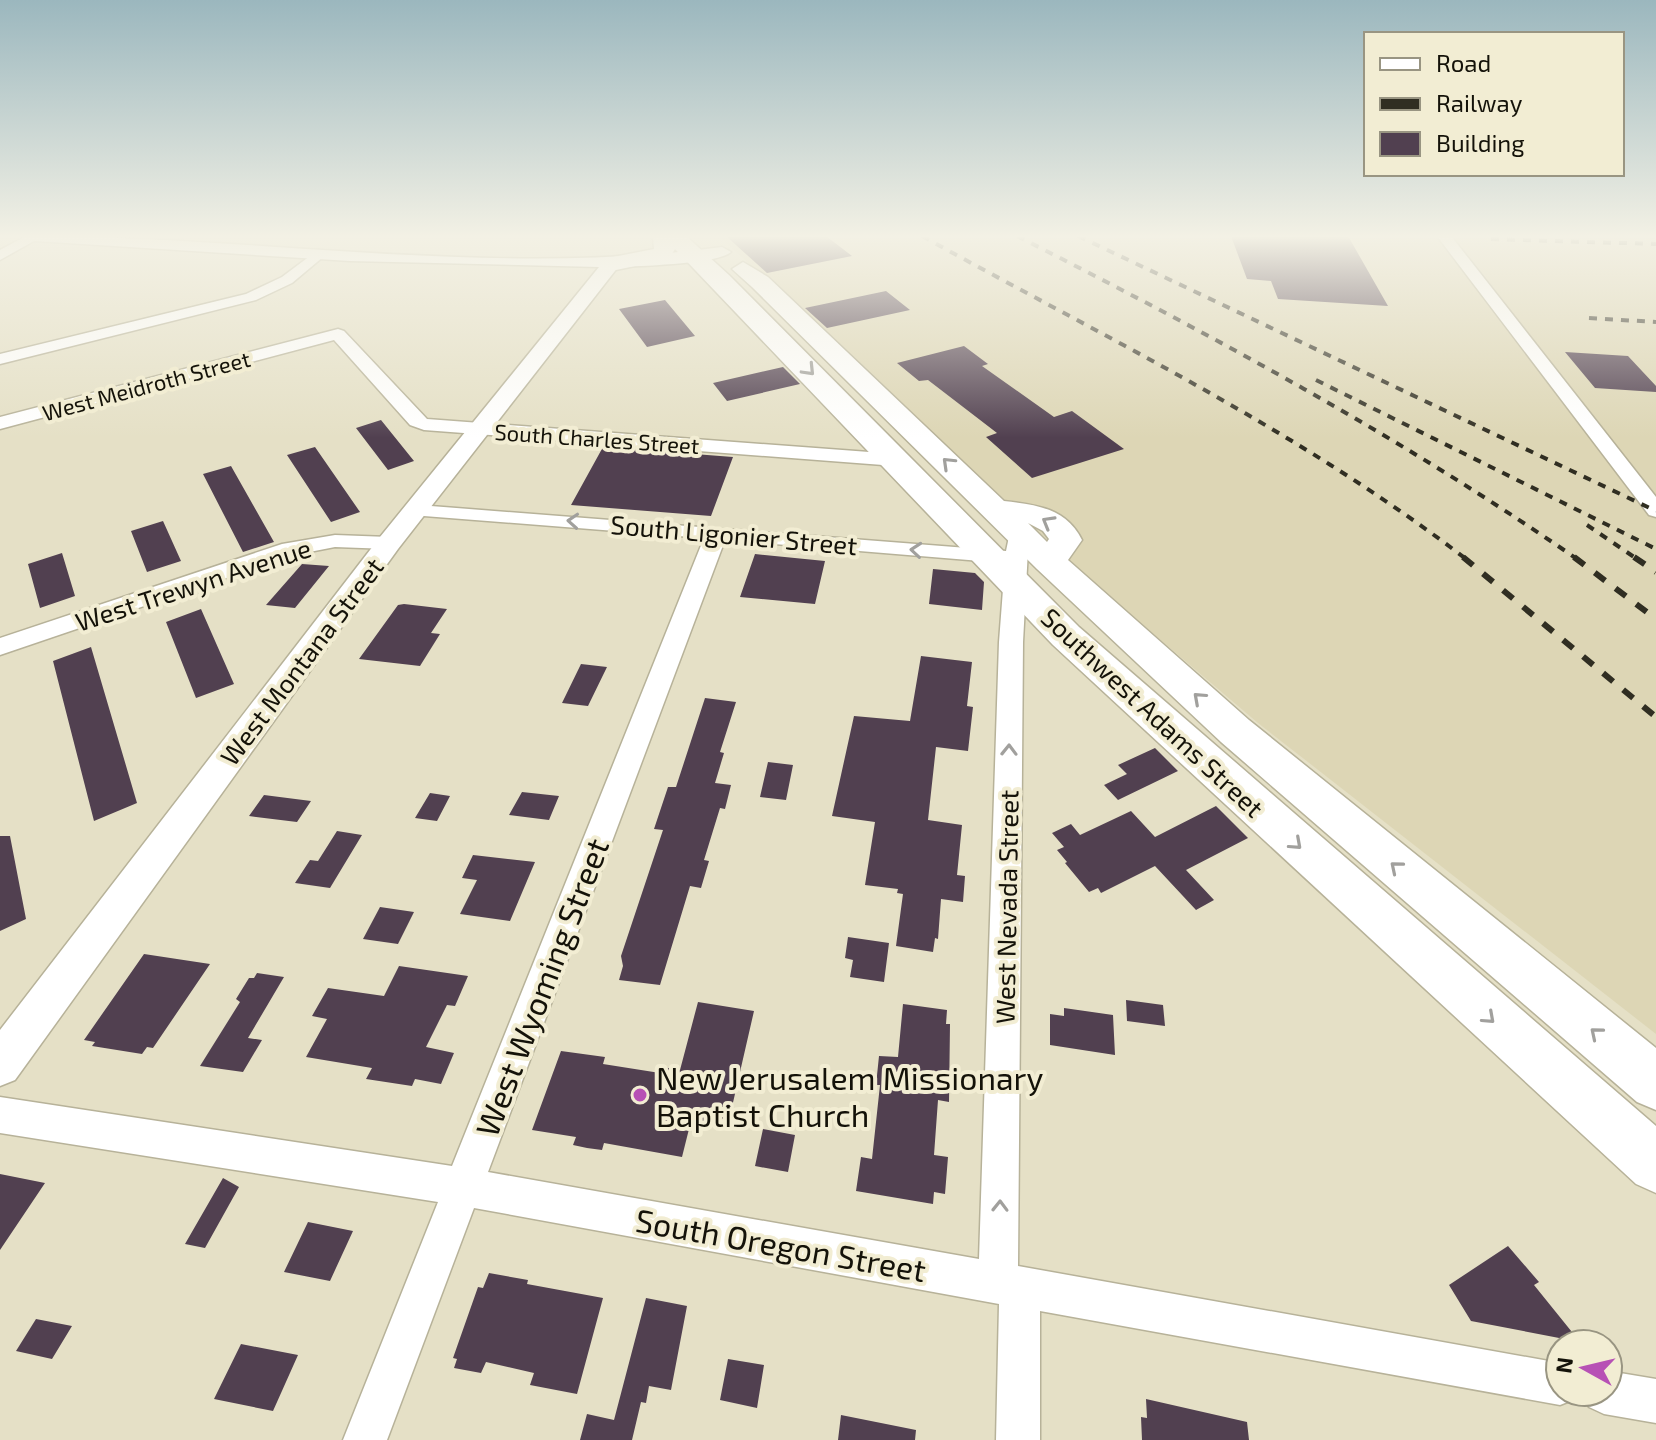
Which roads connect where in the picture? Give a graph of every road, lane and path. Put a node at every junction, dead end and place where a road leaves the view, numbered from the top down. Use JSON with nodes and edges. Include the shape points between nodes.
{"nodes":[{"id":1,"x":226,"y":303,"type":"edge"},
{"id":2,"x":579,"y":303,"type":"edge"},
{"id":3,"x":750,"y":303,"type":"edge"},
{"id":4,"x":780,"y":303,"type":"edge"},
{"id":5,"x":1496,"y":303,"type":"edge"},
{"id":6,"x":338,"y":334,"type":"joint"},
{"id":7,"x":0,"y":359,"type":"edge"},
{"id":8,"x":0,"y":423,"type":"edge"},
{"id":9,"x":482,"y":429,"type":"junction"},
{"id":10,"x":896,"y":460,"type":"junction"},
{"id":11,"x":418,"y":511,"type":"junction"},
{"id":12,"x":1656,"y":511,"type":"edge"},
{"id":13,"x":717,"y":533,"type":"junction"},
{"id":14,"x":389,"y":543,"type":"junction"},
{"id":15,"x":1014,"y":550,"type":"junction"},
{"id":16,"x":1066,"y":636,"type":"junction"},
{"id":17,"x":1011,"y":642,"type":"junction"},
{"id":18,"x":0,"y":647,"type":"edge"},
{"id":19,"x":0,"y":1065,"type":"edge"},
{"id":20,"x":1656,"y":1083,"type":"edge"},
{"id":21,"x":0,"y":1115,"type":"edge"},
{"id":22,"x":1656,"y":1164,"type":"edge"},
{"id":23,"x":463,"y":1187,"type":"junction"},
{"id":24,"x":1009,"y":1286,"type":"junction"},
{"id":25,"x":1544,"y":1381,"type":"edge"},
{"id":26,"x":1624,"y":1395,"type":"edge"},
{"id":27,"x":1656,"y":1401,"type":"edge"},
{"id":28,"x":365,"y":1440,"type":"edge"},
{"id":29,"x":1018,"y":1440,"type":"edge"}],
"edges":[{"from":1,"to":7,"type":"street"},
{"from":2,"to":9,"type":"street","name":"West Montana Street"},
{"from":3,"to":10,"type":"main road","name":"Southwest Adams Street","one_way":true},
{"from":15,"to":4,"type":"main road","name":"Southwest Adams Street","one_way":true},
{"from":5,"to":12,"type":"street"},
{"from":6,"to":8,"type":"street","name":"West Meidroth Street"},
{"from":6,"to":9,"type":"street","name":"South Charles Street","via":[[416,421]]},
{"from":9,"to":10,"type":"street","name":"South Charles Street"},
{"from":9,"to":11,"type":"street","name":"West Montana Street"},
{"from":10,"to":15,"type":"main road","name":"Southwest Adams Street"},
{"from":13,"to":11,"type":"street","name":"South Ligonier Street","one_way":true},
{"from":11,"to":14,"type":"street","name":"West Montana Street"},
{"from":15,"to":13,"type":"street","name":"South Ligonier Street","one_way":true},
{"from":13,"to":23,"type":"street","name":"West Wyoming Street"},
{"from":14,"to":18,"type":"street","name":"West Trewyn Avenue","via":[[335,541],[290,549]]},
{"from":14,"to":19,"type":"street","name":"West Montana Street"},
{"from":15,"to":16,"type":"main road","name":"Southwest Adams Street"},
{"from":15,"to":17,"type":"street","name":"West Nevada Street"},
{"from":20,"to":15,"type":"main road","name":"Southwest Adams Street","one_way":true},
{"from":16,"to":17,"type":"street","via":[[1028,632]]},
{"from":16,"to":22,"type":"main road","name":"Southwest Adams Street","one_way":true},
{"from":24,"to":17,"type":"street","name":"West Nevada Street","one_way":true},
{"from":21,"to":23,"type":"street","name":"South Oregon Street"},
{"from":23,"to":24,"type":"street","name":"South Oregon Street"},
{"from":23,"to":28,"type":"street","name":"West Wyoming Street"},
{"from":24,"to":25,"type":"street","name":"South Oregon Street"},
{"from":24,"to":29,"type":"street","name":"West Nevada Street"},
{"from":26,"to":27,"type":"street"}]}
